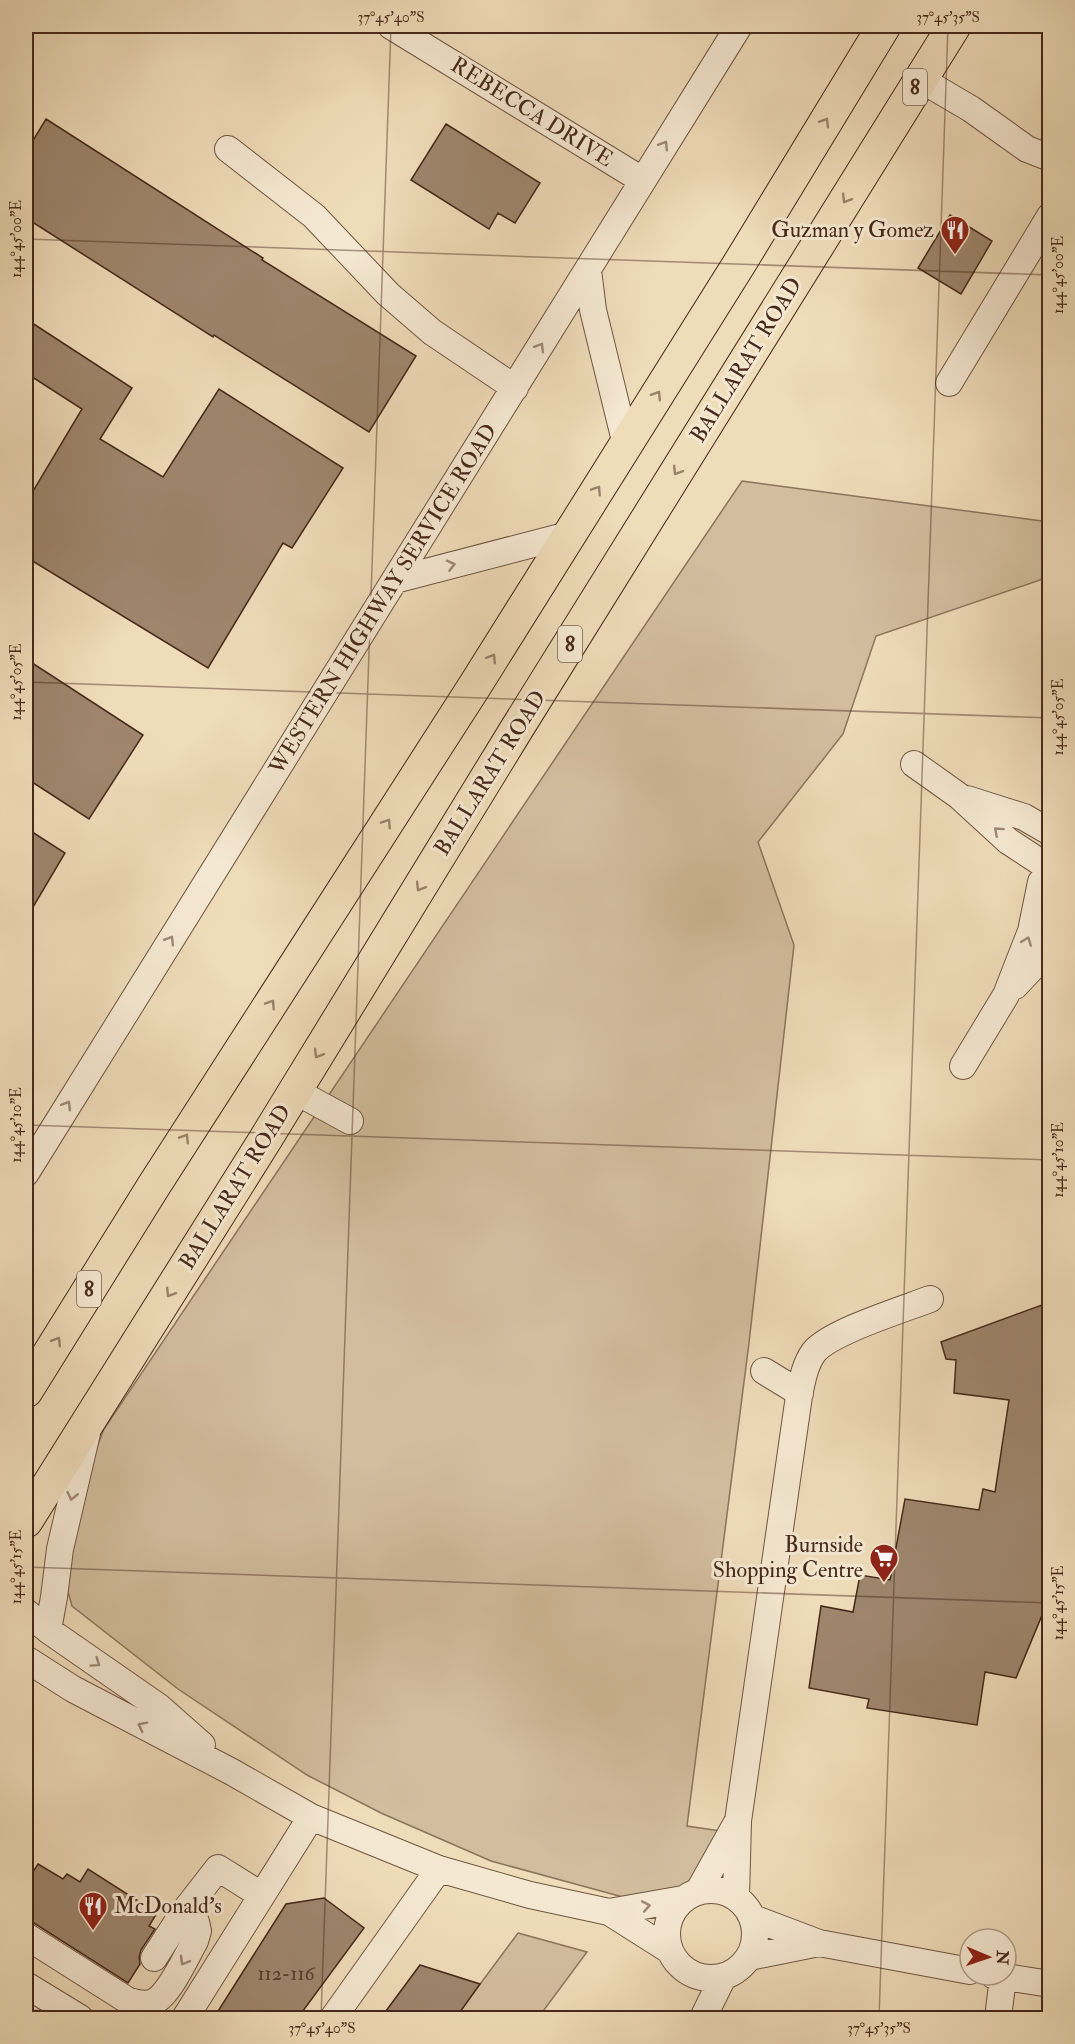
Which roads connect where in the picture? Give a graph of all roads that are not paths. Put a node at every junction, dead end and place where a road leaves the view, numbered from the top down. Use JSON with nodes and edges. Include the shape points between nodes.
{"nodes":[{"id":1,"x":391,"y":26,"type":"edge"},
{"id":2,"x":739,"y":26,"type":"edge"},
{"id":3,"x":884,"y":26,"type":"edge"},
{"id":4,"x":954,"y":26,"type":"edge"},
{"id":5,"x":920,"y":79,"type":"junction"},
{"id":6,"x":228,"y":149,"type":"dead end"},
{"id":7,"x":1050,"y":158,"type":"edge"},
{"id":8,"x":642,"y":180,"type":"junction"},
{"id":9,"x":1050,"y":216,"type":"edge"},
{"id":10,"x":588,"y":270,"type":"junction"},
{"id":11,"x":949,"y":383,"type":"dead end"},
{"id":12,"x":515,"y":388,"type":"junction"},
{"id":13,"x":626,"y":445,"type":"junction"},
{"id":14,"x":568,"y":535,"type":"junction"},
{"id":15,"x":394,"y":580,"type":"junction"},
{"id":16,"x":914,"y":764,"type":"dead end"},
{"id":17,"x":959,"y":796,"type":"junction"},
{"id":18,"x":1050,"y":832,"type":"edge"},
{"id":19,"x":1045,"y":871,"type":"edge"},
{"id":20,"x":1050,"y":949,"type":"edge"},
{"id":21,"x":1006,"y":995,"type":"junction"},
{"id":22,"x":963,"y":1066,"type":"dead end"},
{"id":23,"x":295,"y":1091,"type":"junction"},
{"id":24,"x":350,"y":1121,"type":"dead end"},
{"id":25,"x":26,"y":1173,"type":"edge"},
{"id":26,"x":930,"y":1299,"type":"dead end"},
{"id":27,"x":764,"y":1371,"type":"dead end"},
{"id":28,"x":26,"y":1391,"type":"edge"},
{"id":29,"x":800,"y":1393,"type":"junction"},
{"id":30,"x":91,"y":1419,"type":"junction"},
{"id":31,"x":26,"y":1521,"type":"edge"},
{"id":32,"x":26,"y":1612,"type":"edge"},
{"id":33,"x":48,"y":1630,"type":"junction"},
{"id":34,"x":26,"y":1659,"type":"edge"},
{"id":35,"x":26,"y":1675,"type":"edge"},
{"id":36,"x":73,"y":1689,"type":"junction"},
{"id":37,"x":232,"y":1772,"type":"junction"},
{"id":38,"x":311,"y":1817,"type":"junction"},
{"id":39,"x":738,"y":1821,"type":"junction"},
{"id":40,"x":439,"y":1869,"type":"junction"},
{"id":41,"x":261,"y":1894,"type":"junction"},
{"id":42,"x":690,"y":1896,"type":"junction"},
{"id":43,"x":736,"y":1897,"type":"junction"},
{"id":44,"x":183,"y":1912,"type":"junction"},
{"id":45,"x":609,"y":1912,"type":"junction"},
{"id":46,"x":753,"y":1918,"type":"junction"},
{"id":47,"x":26,"y":1936,"type":"edge"},
{"id":48,"x":819,"y":1943,"type":"junction"},
{"id":49,"x":669,"y":1950,"type":"junction"},
{"id":50,"x":749,"y":1957,"type":"junction"},
{"id":51,"x":154,"y":1958,"type":"dead end"},
{"id":52,"x":958,"y":1969,"type":"edge"},
{"id":53,"x":693,"y":1975,"type":"junction"},
{"id":54,"x":723,"y":1977,"type":"junction"},
{"id":55,"x":1018,"y":1979,"type":"edge"},
{"id":56,"x":1050,"y":1984,"type":"edge"},
{"id":57,"x":26,"y":1985,"type":"edge"},
{"id":58,"x":998,"y":1987,"type":"edge"},
{"id":59,"x":80,"y":2019,"type":"edge"},
{"id":60,"x":185,"y":2019,"type":"edge"},
{"id":61,"x":333,"y":2019,"type":"edge"},
{"id":62,"x":702,"y":2019,"type":"edge"},
{"id":63,"x":998,"y":2019,"type":"edge"}],
"edges":[{"from":1,"to":8,"type":"street","name":"REBECCA DRIVE"},
{"from":8,"to":2,"type":"street","name":"WESTERN HIGHWAY SERVICE ROAD","one_way":true},
{"from":13,"to":3,"type":"highway","number":"8","one_way":true},
{"from":4,"to":5,"type":"highway","name":"BALLARAT ROAD","number":"8"},
{"from":5,"to":7,"type":"street","via":[[1027,149]]},
{"from":5,"to":23,"type":"highway","name":"BALLARAT ROAD","number":"8","one_way":true},
{"from":6,"to":12,"type":"street","via":[[314,216],[388,294],[432,332]]},
{"from":8,"to":10,"type":"street","name":"WESTERN HIGHWAY SERVICE ROAD"},
{"from":9,"to":11,"type":"street"},
{"from":12,"to":10,"type":"street","name":"WESTERN HIGHWAY SERVICE ROAD","one_way":true},
{"from":10,"to":13,"type":"street","via":[[593,310]]},
{"from":12,"to":15,"type":"street","name":"WESTERN HIGHWAY SERVICE ROAD"},
{"from":14,"to":13,"type":"highway","number":"8","one_way":true},
{"from":15,"to":14,"type":"street","one_way":true},
{"from":28,"to":14,"type":"highway","number":"8","one_way":true},
{"from":25,"to":15,"type":"street","name":"WESTERN HIGHWAY SERVICE ROAD","one_way":true},
{"from":16,"to":17,"type":"street"},
{"from":17,"to":18,"type":"street","via":[[1024,817]]},
{"from":19,"to":17,"type":"street","one_way":true},
{"from":21,"to":19,"type":"street","one_way":true,"via":[[1031,931]]},
{"from":20,"to":21,"type":"street"},
{"from":21,"to":22,"type":"street"},
{"from":23,"to":24,"type":"street"},
{"from":23,"to":30,"type":"highway","name":"BALLARAT ROAD","number":"8","one_way":true},
{"from":26,"to":29,"type":"street","via":[[825,1342],[814,1351]]},
{"from":27,"to":29,"type":"street"},
{"from":29,"to":39,"type":"street"},
{"from":30,"to":31,"type":"highway","name":"BALLARAT ROAD","number":"8"},
{"from":30,"to":33,"type":"street","one_way":true,"via":[[60,1549]]},
{"from":32,"to":33,"type":"street"},
{"from":33,"to":37,"type":"street","one_way":true,"via":[[159,1707]]},
{"from":34,"to":36,"type":"street"},
{"from":35,"to":36,"type":"street"},
{"from":37,"to":36,"type":"street","one_way":true},
{"from":37,"to":38,"type":"street"},
{"from":38,"to":40,"type":"street"},
{"from":38,"to":41,"type":"street"},
{"from":39,"to":42,"type":"street"},
{"from":39,"to":43,"type":"street"},
{"from":40,"to":45,"type":"street"},
{"from":40,"to":61,"type":"street"},
{"from":41,"to":44,"type":"street","via":[[218,1868]]},
{"from":41,"to":60,"type":"street"},
{"from":42,"to":43,"type":"street","via":[[713,1890]]},
{"from":45,"to":42,"type":"street","one_way":true},
{"from":42,"to":49,"type":"street","via":[[669,1919]]},
{"from":43,"to":46,"type":"street"},
{"from":44,"to":47,"type":"street","one_way":true,"via":[[196,1922],[195,1941],[162,1997],[151,2003],[127,2000]]},
{"from":44,"to":51,"type":"street"},
{"from":45,"to":49,"type":"street"},
{"from":46,"to":48,"type":"street"},
{"from":46,"to":50,"type":"street","via":[[756,1934]]},
{"from":48,"to":50,"type":"street"},
{"from":48,"to":52,"type":"street"},
{"from":49,"to":53,"type":"street","via":[[680,1966]]},
{"from":50,"to":54,"type":"street","via":[[739,1969]]},
{"from":53,"to":54,"type":"street","via":[[707,1979]]},
{"from":53,"to":62,"type":"street"},
{"from":54,"to":62,"type":"street"},
{"from":55,"to":56,"type":"street"},
{"from":57,"to":59,"type":"street"},
{"from":58,"to":63,"type":"street"}]}
